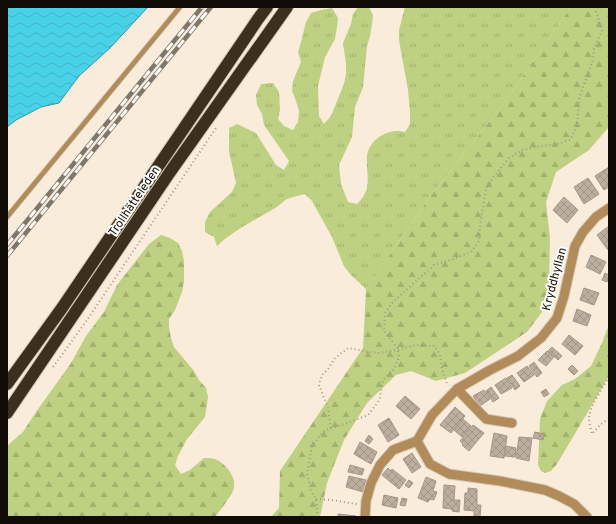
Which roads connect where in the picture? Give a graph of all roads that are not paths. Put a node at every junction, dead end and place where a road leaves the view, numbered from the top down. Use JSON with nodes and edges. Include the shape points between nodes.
{"nodes":[{"id":1,"x":180,"y":7,"type":"edge"},
{"id":2,"x":267,"y":7,"type":"edge"},
{"id":3,"x":287,"y":7,"type":"edge"},
{"id":4,"x":609,"y":208,"type":"edge"},
{"id":5,"x":7,"y":217,"type":"edge"},
{"id":6,"x":7,"y":384,"type":"edge"},
{"id":7,"x":457,"y":390,"type":"junction"},
{"id":8,"x":7,"y":413,"type":"edge"},
{"id":9,"x":512,"y":423,"type":"dead end"},
{"id":10,"x":417,"y":441,"type":"junction"},
{"id":11,"x":364,"y":517,"type":"edge"},
{"id":12,"x":587,"y":517,"type":"edge"}],
"edges":[{"from":1,"to":5,"type":"lane"},
{"from":2,"to":6,"type":"highway","name":"Trollhätteleden","via":[[62,308]]},
{"from":3,"to":8,"type":"highway","name":"Trollhätteleden","via":[[170,172]]},
{"from":4,"to":7,"type":"street","name":"Kryddhyllan","via":[[596,217],[575,246],[564,296],[556,318],[541,338],[518,356]]},
{"from":7,"to":9,"type":"street","via":[[486,419]]},
{"from":7,"to":10,"type":"street","name":"Kryddhyllan","via":[[432,415]]},
{"from":10,"to":11,"type":"street","via":[[393,450],[380,465],[371,483]]},
{"from":10,"to":12,"type":"street","via":[[430,464],[450,474],[544,490],[574,504]]}]}
